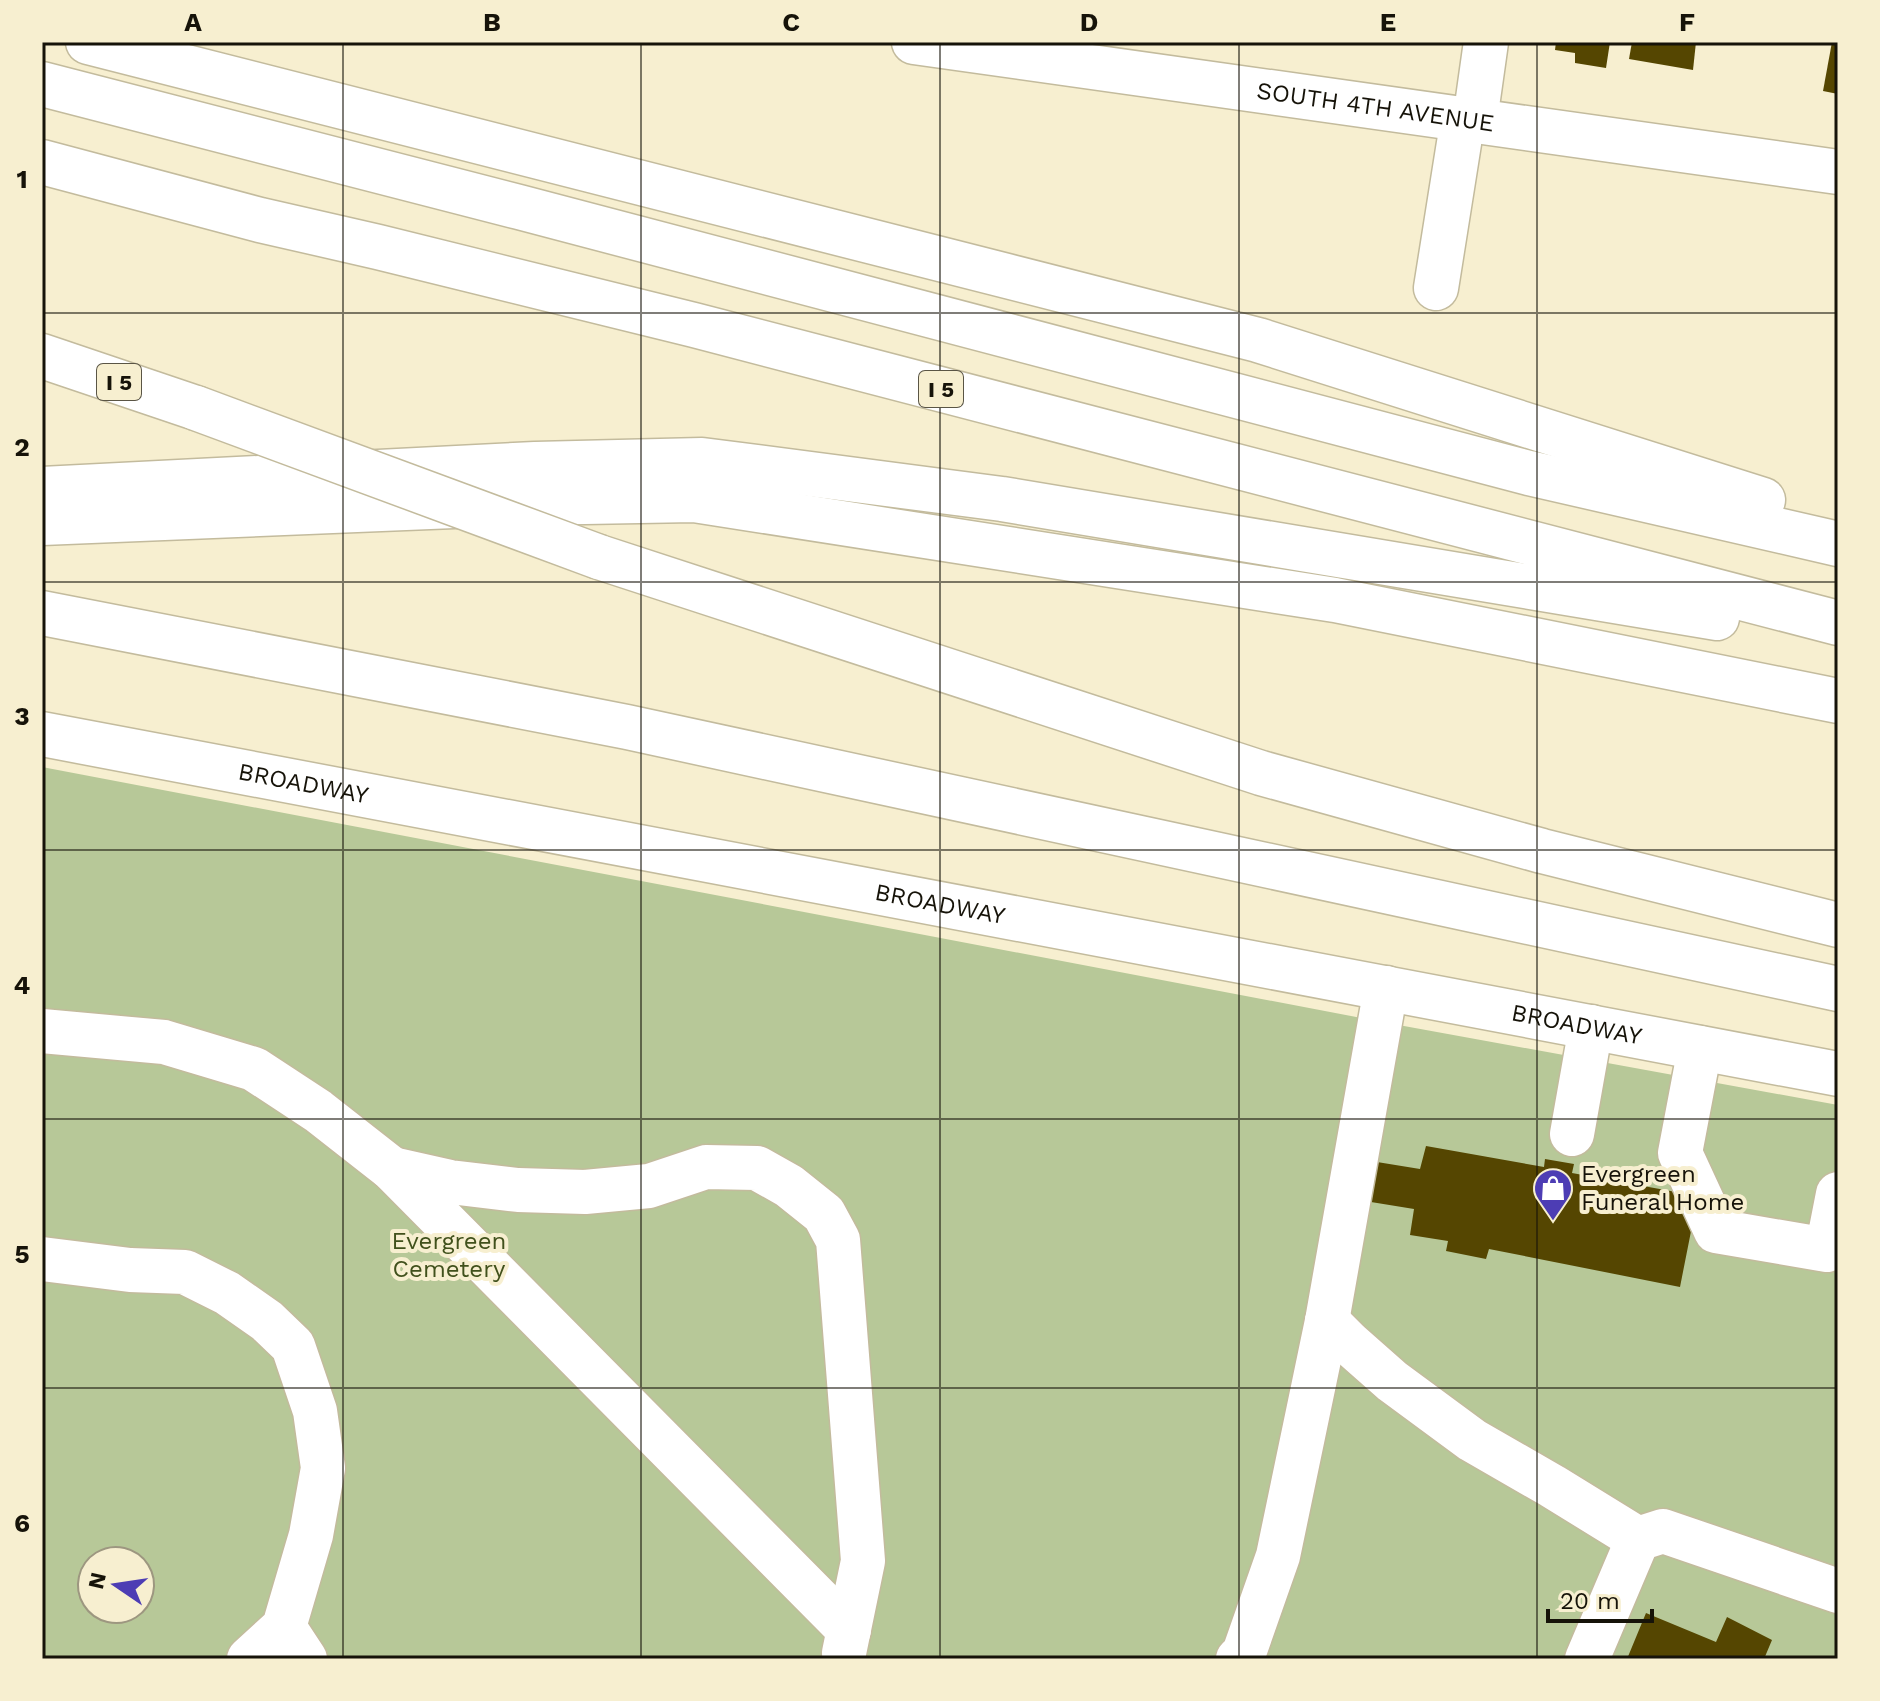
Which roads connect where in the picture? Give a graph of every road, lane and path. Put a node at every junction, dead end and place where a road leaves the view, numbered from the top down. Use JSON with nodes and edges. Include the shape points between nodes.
{"nodes":[{"id":1,"x":88,"y":42,"type":"edge"},
{"id":2,"x":914,"y":42,"type":"edge"},
{"id":3,"x":1486,"y":42,"type":"edge"},
{"id":4,"x":42,"y":84,"type":"edge"},
{"id":5,"x":1469,"y":119,"type":"junction"},
{"id":6,"x":42,"y":162,"type":"edge"},
{"id":7,"x":1838,"y":172,"type":"edge"},
{"id":8,"x":1436,"y":288,"type":"dead end"},
{"id":9,"x":42,"y":356,"type":"edge"},
{"id":10,"x":42,"y":489,"type":"edge"},
{"id":11,"x":42,"y":523,"type":"edge"},
{"id":12,"x":1838,"y":524,"type":"edge"},
{"id":13,"x":1838,"y":544,"type":"edge"},
{"id":14,"x":42,"y":613,"type":"edge"},
{"id":15,"x":1838,"y":623,"type":"edge"},
{"id":16,"x":1838,"y":638,"type":"edge"},
{"id":17,"x":1838,"y":701,"type":"edge"},
{"id":18,"x":42,"y":734,"type":"edge"},
{"id":19,"x":1838,"y":925,"type":"edge"},
{"id":20,"x":1386,"y":988,"type":"junction"},
{"id":21,"x":1838,"y":989,"type":"edge"},
{"id":22,"x":1591,"y":1027,"type":"junction"},
{"id":23,"x":44,"y":1043,"type":"edge"},
{"id":24,"x":1700,"y":1048,"type":"junction"},
{"id":25,"x":1838,"y":1074,"type":"edge"},
{"id":26,"x":1572,"y":1134,"type":"dead end"},
{"id":27,"x":392,"y":1169,"type":"junction"},
{"id":28,"x":1838,"y":1194,"type":"edge"},
{"id":29,"x":42,"y":1259,"type":"edge"},
{"id":30,"x":1327,"y":1321,"type":"junction"},
{"id":31,"x":1638,"y":1539,"type":"junction"},
{"id":32,"x":1838,"y":1591,"type":"edge"},
{"id":33,"x":294,"y":1643,"type":"edge"},
{"id":34,"x":846,"y":1644,"type":"edge"},
{"id":35,"x":249,"y":1659,"type":"edge"},
{"id":36,"x":1238,"y":1659,"type":"edge"},
{"id":37,"x":1587,"y":1659,"type":"edge"}],
"edges":[{"from":1,"to":12,"type":"main road","via":[[1258,340]]},
{"from":2,"to":5,"type":"main road","name":"SOUTH 4TH AVENUE"},
{"from":3,"to":5,"type":"main road"},
{"from":4,"to":13,"type":"main road","via":[[1529,473]]},
{"from":5,"to":7,"type":"main road","name":"SOUTH 4TH AVENUE"},
{"from":5,"to":8,"type":"main road"},
{"from":6,"to":15,"type":"main road","number":"I 5","via":[[694,325]]},
{"from":9,"to":19,"type":"main road","number":"I 5","bridge":true,"via":[[599,557],[1261,773]]},
{"from":10,"to":16,"type":"main road","via":[[702,460],[1002,499]]},
{"from":11,"to":17,"type":"main road","via":[[694,500],[1335,600]]},
{"from":14,"to":21,"type":"main road","via":[[627,727]]},
{"from":18,"to":20,"type":"main road","name":"BROADWAY"},
{"from":20,"to":22,"type":"main road","name":"BROADWAY"},
{"from":20,"to":30,"type":"main road"},
{"from":22,"to":24,"type":"main road","name":"BROADWAY"},
{"from":22,"to":26,"type":"main road"},
{"from":23,"to":27,"type":"main road","via":[[164,1042],[254,1069]]},
{"from":24,"to":25,"type":"main road","name":"BROADWAY"},
{"from":24,"to":28,"type":"main road","via":[[1680,1153],[1716,1231],[1827,1250]]},
{"from":27,"to":34,"type":"main road"},
{"from":27,"to":34,"type":"main road","via":[[450,1182],[585,1192],[649,1186],[706,1167],[757,1168],[824,1214],[838,1240],[863,1561]]},
{"from":29,"to":33,"type":"main road","via":[[185,1272],[227,1293],[293,1346],[315,1411],[323,1468]]},
{"from":30,"to":31,"type":"main road","via":[[1392,1381],[1472,1440]]},
{"from":30,"to":36,"type":"main road","via":[[1278,1556]]},
{"from":31,"to":32,"type":"main road","via":[[1663,1531]]},
{"from":31,"to":37,"type":"main road"},
{"from":33,"to":35,"type":"main road"}]}
